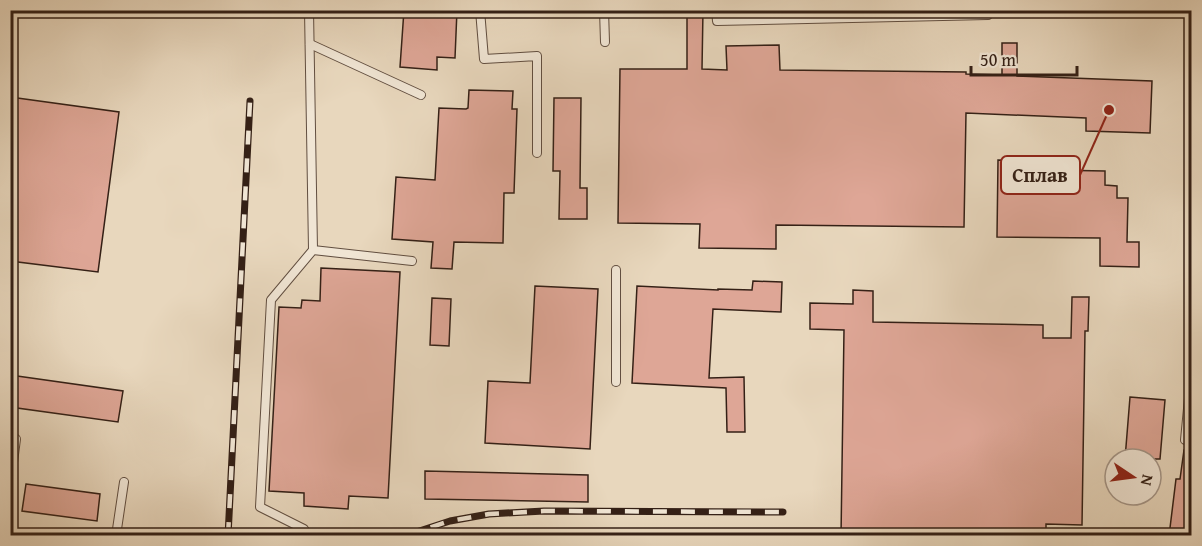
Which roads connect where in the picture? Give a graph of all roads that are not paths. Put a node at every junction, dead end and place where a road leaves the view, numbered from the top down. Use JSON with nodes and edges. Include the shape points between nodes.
{"nodes":[{"id":1,"x":309,"y":10,"type":"edge"},
{"id":2,"x":480,"y":10,"type":"edge"},
{"id":3,"x":604,"y":10,"type":"edge"},
{"id":4,"x":716,"y":10,"type":"edge"},
{"id":5,"x":988,"y":15,"type":"dead end"},
{"id":6,"x":605,"y":42,"type":"dead end"},
{"id":7,"x":309,"y":44,"type":"junction"},
{"id":8,"x":422,"y":95,"type":"dead end"},
{"id":9,"x":537,"y":153,"type":"dead end"},
{"id":10,"x":313,"y":250,"type":"junction"},
{"id":11,"x":1191,"y":250,"type":"edge"},
{"id":12,"x":412,"y":261,"type":"dead end"},
{"id":13,"x":616,"y":270,"type":"dead end"},
{"id":14,"x":1191,"y":270,"type":"edge"},
{"id":15,"x":1191,"y":367,"type":"edge"},
{"id":16,"x":616,"y":382,"type":"dead end"},
{"id":17,"x":16,"y":439,"type":"dead end"},
{"id":18,"x":1191,"y":441,"type":"edge"},
{"id":19,"x":124,"y":482,"type":"dead end"},
{"id":20,"x":10,"y":485,"type":"edge"},
{"id":21,"x":304,"y":529,"type":"dead end"},
{"id":22,"x":116,"y":536,"type":"edge"}],
"edges":[{"from":1,"to":7,"type":"lane"},
{"from":2,"to":9,"type":"lane","via":[[484,59],[537,56]]},
{"from":3,"to":6,"type":"lane"},
{"from":4,"to":5,"type":"lane","via":[[717,21]]},
{"from":7,"to":8,"type":"lane"},
{"from":7,"to":10,"type":"lane"},
{"from":10,"to":12,"type":"lane"},
{"from":10,"to":21,"type":"lane","via":[[271,300],[260,507]]},
{"from":11,"to":14,"type":"lane"},
{"from":13,"to":16,"type":"lane"},
{"from":15,"to":18,"type":"lane","via":[[1185,440]]},
{"from":17,"to":20,"type":"lane"},
{"from":19,"to":22,"type":"lane"}]}
